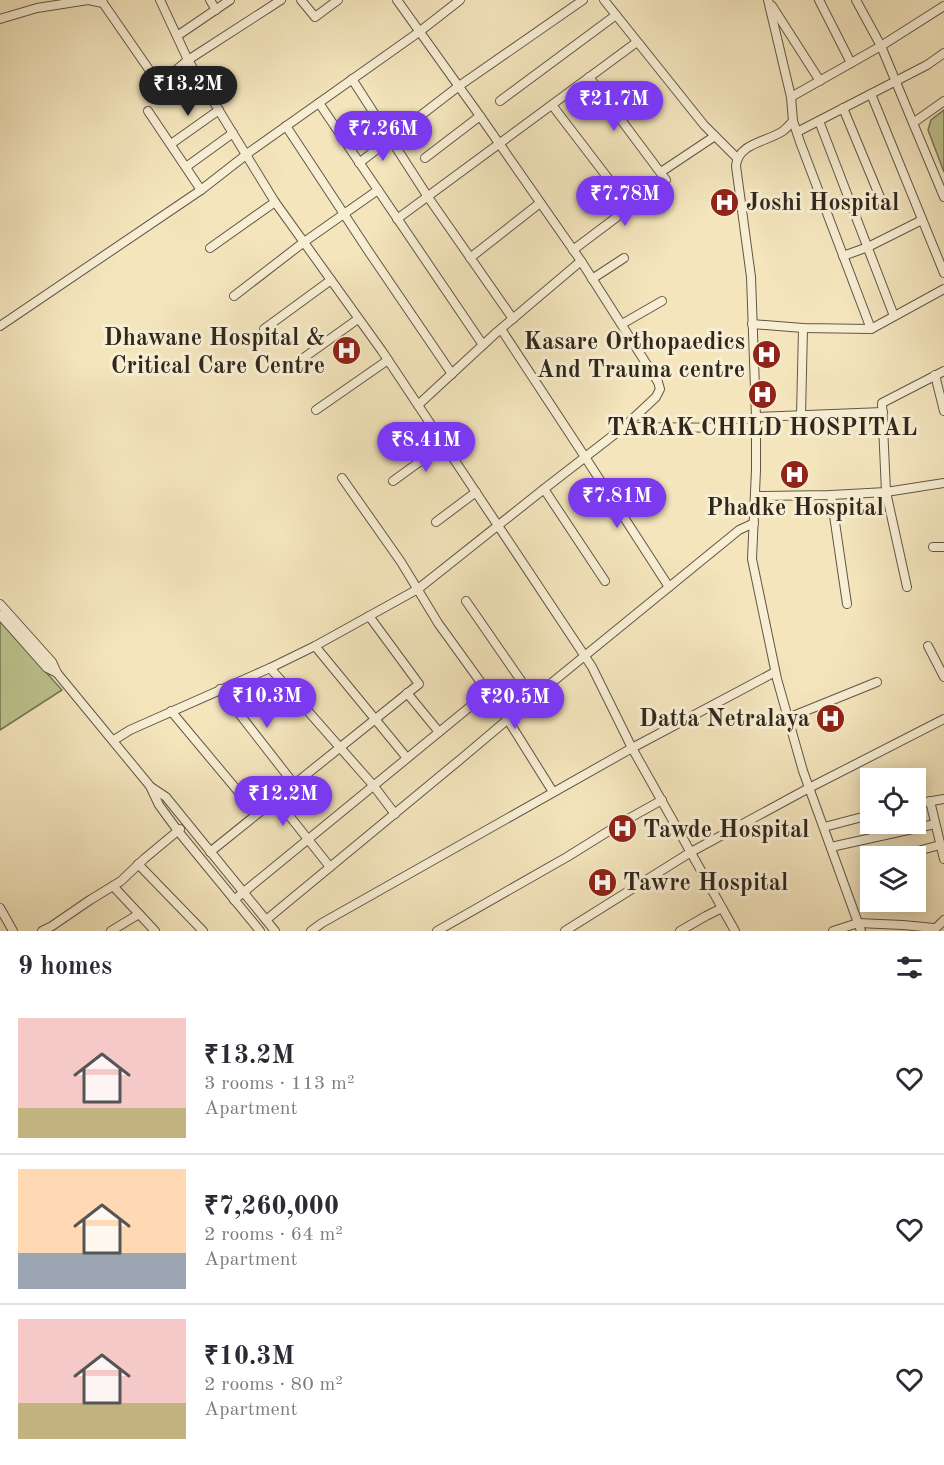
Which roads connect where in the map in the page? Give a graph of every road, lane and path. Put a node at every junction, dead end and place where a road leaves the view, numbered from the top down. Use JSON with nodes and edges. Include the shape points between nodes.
{"nodes":[{"id":1,"x":160,"y":0,"type":"edge"},
{"id":2,"x":210,"y":0,"type":"edge"},
{"id":3,"x":230,"y":0,"type":"edge"},
{"id":4,"x":281,"y":0,"type":"edge"},
{"id":5,"x":301,"y":0,"type":"edge"},
{"id":6,"x":338,"y":0,"type":"edge"},
{"id":7,"x":397,"y":0,"type":"edge"},
{"id":8,"x":460,"y":0,"type":"edge"},
{"id":9,"x":584,"y":0,"type":"edge"},
{"id":10,"x":604,"y":0,"type":"edge"},
{"id":11,"x":819,"y":0,"type":"edge"},
{"id":12,"x":856,"y":0,"type":"edge"},
{"id":13,"x":769,"y":1,"type":"edge"},
{"id":14,"x":102,"y":2,"type":"edge"},
{"id":15,"x":55,"y":3,"type":"edge"},
{"id":16,"x":35,"y":4,"type":"edge"},
{"id":17,"x":944,"y":6,"type":"edge"},
{"id":18,"x":216,"y":10,"type":"junction"},
{"id":19,"x":616,"y":15,"type":"junction"},
{"id":20,"x":0,"y":19,"type":"edge"},
{"id":21,"x":420,"y":32,"type":"junction"},
{"id":22,"x":177,"y":36,"type":"junction"},
{"id":23,"x":637,"y":42,"type":"junction"},
{"id":24,"x":881,"y":46,"type":"junction"},
{"id":25,"x":944,"y":53,"type":"edge"},
{"id":26,"x":188,"y":60,"type":"junction"},
{"id":27,"x":851,"y":63,"type":"junction"},
{"id":28,"x":589,"y":77,"type":"junction"},
{"id":29,"x":352,"y":79,"type":"junction"},
{"id":30,"x":820,"y":81,"type":"junction"},
{"id":31,"x":895,"y":81,"type":"junction"},
{"id":32,"x":459,"y":86,"type":"junction"},
{"id":33,"x":871,"y":94,"type":"junction"},
{"id":34,"x":790,"y":97,"type":"junction"},
{"id":35,"x":500,"y":101,"type":"dead end"},
{"id":36,"x":944,"y":101,"type":"edge"},
{"id":37,"x":319,"y":103,"type":"junction"},
{"id":38,"x":552,"y":105,"type":"junction"},
{"id":39,"x":843,"y":108,"type":"junction"},
{"id":40,"x":219,"y":110,"type":"junction"},
{"id":41,"x":148,"y":111,"type":"dead end"},
{"id":42,"x":480,"y":116,"type":"junction"},
{"id":43,"x":793,"y":121,"type":"junction"},
{"id":44,"x":819,"y":121,"type":"junction"},
{"id":45,"x":913,"y":123,"type":"junction"},
{"id":46,"x":286,"y":126,"type":"junction"},
{"id":47,"x":797,"y":132,"type":"junction"},
{"id":48,"x":233,"y":133,"type":"junction"},
{"id":49,"x":715,"y":136,"type":"junction"},
{"id":50,"x":391,"y":140,"type":"junction"},
{"id":51,"x":171,"y":144,"type":"junction"},
{"id":52,"x":499,"y":144,"type":"junction"},
{"id":53,"x":246,"y":154,"type":"junction"},
{"id":54,"x":426,"y":158,"type":"dead end"},
{"id":55,"x":737,"y":158,"type":"junction"},
{"id":56,"x":359,"y":163,"type":"junction"},
{"id":57,"x":186,"y":167,"type":"junction"},
{"id":58,"x":660,"y":172,"type":"junction"},
{"id":59,"x":201,"y":190,"type":"junction"},
{"id":60,"x":378,"y":190,"type":"junction"},
{"id":61,"x":428,"y":197,"type":"junction"},
{"id":62,"x":944,"y":197,"type":"edge"},
{"id":63,"x":275,"y":202,"type":"junction"},
{"id":64,"x":882,"y":202,"type":"dead end"},
{"id":65,"x":540,"y":203,"type":"junction"},
{"id":66,"x":630,"y":207,"type":"junction"},
{"id":67,"x":344,"y":213,"type":"junction"},
{"id":68,"x":397,"y":219,"type":"junction"},
{"id":69,"x":922,"y":220,"type":"junction"},
{"id":70,"x":304,"y":242,"type":"junction"},
{"id":71,"x":868,"y":247,"type":"junction"},
{"id":72,"x":210,"y":248,"type":"dead end"},
{"id":73,"x":573,"y":250,"type":"junction"},
{"id":74,"x":843,"y":256,"type":"junction"},
{"id":75,"x":470,"y":258,"type":"junction"},
{"id":76,"x":624,"y":258,"type":"dead end"},
{"id":77,"x":581,"y":261,"type":"junction"},
{"id":78,"x":944,"y":273,"type":"edge"},
{"id":79,"x":592,"y":279,"type":"junction"},
{"id":80,"x":331,"y":280,"type":"junction"},
{"id":81,"x":944,"y":289,"type":"edge"},
{"id":82,"x":234,"y":296,"type":"dead end"},
{"id":83,"x":662,"y":301,"type":"dead end"},
{"id":84,"x":894,"y":316,"type":"junction"},
{"id":85,"x":358,"y":319,"type":"junction"},
{"id":86,"x":513,"y":319,"type":"junction"},
{"id":87,"x":622,"y":324,"type":"junction"},
{"id":88,"x":752,"y":324,"type":"junction"},
{"id":89,"x":0,"y":326,"type":"edge"},
{"id":90,"x":803,"y":328,"type":"junction"},
{"id":91,"x":501,"y":329,"type":"junction"},
{"id":92,"x":871,"y":329,"type":"junction"},
{"id":93,"x":264,"y":330,"type":"dead end"},
{"id":94,"x":483,"y":345,"type":"junction"},
{"id":95,"x":388,"y":360,"type":"junction"},
{"id":96,"x":288,"y":369,"type":"dead end"},
{"id":97,"x":944,"y":371,"type":"edge"},
{"id":98,"x":452,"y":374,"type":"junction"},
{"id":99,"x":935,"y":375,"type":"junction"},
{"id":100,"x":418,"y":405,"type":"junction"},
{"id":101,"x":316,"y":410,"type":"dead end"},
{"id":102,"x":944,"y":411,"type":"edge"},
{"id":103,"x":883,"y":412,"type":"junction"},
{"id":104,"x":801,"y":415,"type":"junction"},
{"id":105,"x":756,"y":417,"type":"junction"},
{"id":106,"x":624,"y":426,"type":"junction"},
{"id":107,"x":756,"y":428,"type":"junction"},
{"id":108,"x":444,"y":444,"type":"junction"},
{"id":109,"x":585,"y":457,"type":"junction"},
{"id":110,"x":342,"y":478,"type":"dead end"},
{"id":111,"x":393,"y":481,"type":"dead end"},
{"id":112,"x":944,"y":483,"type":"edge"},
{"id":113,"x":544,"y":489,"type":"junction"},
{"id":114,"x":476,"y":492,"type":"junction"},
{"id":115,"x":886,"y":492,"type":"junction"},
{"id":116,"x":831,"y":495,"type":"junction"},
{"id":117,"x":755,"y":496,"type":"junction"},
{"id":118,"x":436,"y":522,"type":"dead end"},
{"id":119,"x":754,"y":523,"type":"junction"},
{"id":120,"x":498,"y":525,"type":"junction"},
{"id":121,"x":933,"y":547,"type":"dead end"},
{"id":122,"x":944,"y":547,"type":"edge"},
{"id":123,"x":604,"y":581,"type":"dead end"},
{"id":124,"x":669,"y":587,"type":"junction"},
{"id":125,"x":907,"y":587,"type":"dead end"},
{"id":126,"x":418,"y":589,"type":"junction"},
{"id":127,"x":466,"y":601,"type":"dead end"},
{"id":128,"x":0,"y":604,"type":"edge"},
{"id":129,"x":847,"y":604,"type":"dead end"},
{"id":130,"x":0,"y":615,"type":"edge"},
{"id":131,"x":369,"y":616,"type":"junction"},
{"id":132,"x":315,"y":646,"type":"junction"},
{"id":133,"x":928,"y":646,"type":"dead end"},
{"id":134,"x":585,"y":656,"type":"junction"},
{"id":135,"x":270,"y":668,"type":"junction"},
{"id":136,"x":775,"y":672,"type":"junction"},
{"id":137,"x":57,"y":673,"type":"junction"},
{"id":138,"x":944,"y":677,"type":"edge"},
{"id":139,"x":877,"y":682,"type":"dead end"},
{"id":140,"x":220,"y":689,"type":"junction"},
{"id":141,"x":488,"y":692,"type":"junction"},
{"id":142,"x":407,"y":693,"type":"junction"},
{"id":143,"x":533,"y":698,"type":"junction"},
{"id":144,"x":171,"y":711,"type":"junction"},
{"id":145,"x":788,"y":718,"type":"junction"},
{"id":146,"x":375,"y":719,"type":"junction"},
{"id":147,"x":944,"y":719,"type":"edge"},
{"id":148,"x":508,"y":720,"type":"junction"},
{"id":149,"x":439,"y":732,"type":"junction"},
{"id":150,"x":114,"y":740,"type":"junction"},
{"id":151,"x":340,"y":748,"type":"junction"},
{"id":152,"x":633,"y":748,"type":"junction"},
{"id":153,"x":407,"y":758,"type":"junction"},
{"id":154,"x":294,"y":784,"type":"junction"},
{"id":155,"x":373,"y":785,"type":"junction"},
{"id":156,"x":150,"y":786,"type":"junction"},
{"id":157,"x":809,"y":788,"type":"junction"},
{"id":158,"x":554,"y":792,"type":"junction"},
{"id":159,"x":276,"y":799,"type":"junction"},
{"id":160,"x":944,"y":799,"type":"edge"},
{"id":161,"x":662,"y":800,"type":"junction"},
{"id":162,"x":930,"y":801,"type":"junction"},
{"id":163,"x":926,"y":802,"type":"edge"},
{"id":164,"x":257,"y":814,"type":"junction"},
{"id":165,"x":395,"y":814,"type":"junction"},
{"id":166,"x":860,"y":818,"type":"edge"},
{"id":167,"x":187,"y":823,"type":"junction"},
{"id":168,"x":935,"y":824,"type":"junction"},
{"id":169,"x":824,"y":827,"type":"junction"},
{"id":170,"x":178,"y":831,"type":"junction"},
{"id":171,"x":309,"y":838,"type":"junction"},
{"id":172,"x":940,"y":845,"type":"junction"},
{"id":173,"x":831,"y":847,"type":"junction"},
{"id":174,"x":926,"y":849,"type":"edge"},
{"id":175,"x":210,"y":852,"type":"junction"},
{"id":176,"x":691,"y":852,"type":"junction"},
{"id":177,"x":944,"y":859,"type":"edge"},
{"id":178,"x":138,"y":864,"type":"junction"},
{"id":179,"x":330,"y":867,"type":"junction"},
{"id":180,"x":113,"y":886,"type":"junction"},
{"id":181,"x":243,"y":892,"type":"junction"},
{"id":182,"x":234,"y":900,"type":"junction"},
{"id":183,"x":0,"y":908,"type":"edge"},
{"id":184,"x":722,"y":908,"type":"junction"},
{"id":185,"x":139,"y":914,"type":"junction"},
{"id":186,"x":266,"y":920,"type":"junction"},
{"id":187,"x":944,"y":920,"type":"edge"},
{"id":188,"x":860,"y":927,"type":"edge"},
{"id":189,"x":934,"y":930,"type":"edge"},
{"id":190,"x":13,"y":931,"type":"edge"},
{"id":191,"x":42,"y":931,"type":"edge"},
{"id":192,"x":111,"y":931,"type":"edge"},
{"id":193,"x":155,"y":931,"type":"edge"},
{"id":194,"x":203,"y":931,"type":"edge"},
{"id":195,"x":260,"y":931,"type":"edge"},
{"id":196,"x":275,"y":931,"type":"edge"},
{"id":197,"x":311,"y":931,"type":"edge"},
{"id":198,"x":436,"y":931,"type":"edge"},
{"id":199,"x":566,"y":931,"type":"edge"},
{"id":200,"x":680,"y":931,"type":"edge"},
{"id":201,"x":735,"y":931,"type":"edge"},
{"id":202,"x":833,"y":931,"type":"edge"}],
"edges":[{"from":1,"to":22,"type":"street"},
{"from":2,"to":18,"type":"street"},
{"from":3,"to":18,"type":"street"},
{"from":4,"to":26,"type":"street"},
{"from":5,"to":6,"type":"street","via":[[315,17]]},
{"from":7,"to":21,"type":"street"},
{"from":8,"to":21,"type":"street"},
{"from":9,"to":32,"type":"street"},
{"from":10,"to":19,"type":"street"},
{"from":11,"to":27,"type":"street"},
{"from":12,"to":24,"type":"street"},
{"from":13,"to":30,"type":"street"},
{"from":13,"to":34,"type":"street"},
{"from":14,"to":15,"type":"street"},
{"from":14,"to":26,"type":"street","via":[[159,84]]},
{"from":15,"to":16,"type":"street"},
{"from":16,"to":20,"type":"street"},
{"from":17,"to":24,"type":"street"},
{"from":18,"to":22,"type":"street"},
{"from":19,"to":23,"type":"street"},
{"from":19,"to":35,"type":"street"},
{"from":21,"to":29,"type":"street"},
{"from":21,"to":32,"type":"street"},
{"from":22,"to":26,"type":"street"},
{"from":23,"to":28,"type":"street"},
{"from":23,"to":49,"type":"street"},
{"from":24,"to":27,"type":"street"},
{"from":24,"to":31,"type":"street"},
{"from":25,"to":31,"type":"street"},
{"from":26,"to":40,"type":"street"},
{"from":27,"to":30,"type":"street"},
{"from":28,"to":38,"type":"street"},
{"from":28,"to":58,"type":"street"},
{"from":29,"to":37,"type":"street"},
{"from":29,"to":50,"type":"street"},
{"from":30,"to":34,"type":"street"},
{"from":31,"to":33,"type":"street"},
{"from":31,"to":45,"type":"street"},
{"from":32,"to":42,"type":"street"},
{"from":32,"to":50,"type":"street"},
{"from":33,"to":39,"type":"street"},
{"from":33,"to":69,"type":"street"},
{"from":34,"to":43,"type":"street"},
{"from":36,"to":45,"type":"street"},
{"from":37,"to":46,"type":"street"},
{"from":37,"to":56,"type":"street"},
{"from":38,"to":52,"type":"street"},
{"from":38,"to":66,"type":"street"},
{"from":39,"to":44,"type":"street"},
{"from":39,"to":64,"type":"street"},
{"from":40,"to":48,"type":"street"},
{"from":40,"to":51,"type":"street"},
{"from":41,"to":51,"type":"street"},
{"from":42,"to":52,"type":"street"},
{"from":42,"to":54,"type":"street"},
{"from":43,"to":47,"type":"street"},
{"from":43,"to":55,"type":"street","via":[[783,131],[746,148]]},
{"from":44,"to":47,"type":"street"},
{"from":44,"to":71,"type":"street"},
{"from":45,"to":62,"type":"street"},
{"from":46,"to":53,"type":"street"},
{"from":46,"to":67,"type":"street"},
{"from":47,"to":74,"type":"street"},
{"from":48,"to":53,"type":"street"},
{"from":48,"to":57,"type":"street"},
{"from":49,"to":55,"type":"street"},
{"from":49,"to":58,"type":"street"},
{"from":50,"to":56,"type":"street"},
{"from":50,"to":61,"type":"street"},
{"from":51,"to":57,"type":"street"},
{"from":52,"to":61,"type":"street"},
{"from":52,"to":65,"type":"street"},
{"from":53,"to":59,"type":"street"},
{"from":53,"to":63,"type":"street"},
{"from":55,"to":88,"type":"street","via":[[751,277]]},
{"from":56,"to":60,"type":"street"},
{"from":57,"to":59,"type":"street"},
{"from":58,"to":66,"type":"street","via":[[665,182]]},
{"from":59,"to":89,"type":"street"},
{"from":60,"to":67,"type":"street"},
{"from":60,"to":68,"type":"street"},
{"from":61,"to":68,"type":"street"},
{"from":61,"to":75,"type":"street"},
{"from":63,"to":70,"type":"street"},
{"from":63,"to":72,"type":"street"},
{"from":65,"to":73,"type":"street"},
{"from":65,"to":75,"type":"street"},
{"from":66,"to":73,"type":"street"},
{"from":67,"to":70,"type":"street"},
{"from":67,"to":98,"type":"street"},
{"from":68,"to":94,"type":"street"},
{"from":69,"to":71,"type":"street"},
{"from":69,"to":78,"type":"street"},
{"from":70,"to":80,"type":"street"},
{"from":70,"to":82,"type":"street"},
{"from":71,"to":74,"type":"street"},
{"from":71,"to":84,"type":"street"},
{"from":73,"to":77,"type":"street"},
{"from":74,"to":92,"type":"street"},
{"from":75,"to":86,"type":"street"},
{"from":76,"to":79,"type":"street"},
{"from":77,"to":79,"type":"street"},
{"from":77,"to":86,"type":"street"},
{"from":79,"to":87,"type":"street"},
{"from":80,"to":85,"type":"street"},
{"from":80,"to":93,"type":"street"},
{"from":81,"to":84,"type":"street"},
{"from":83,"to":87,"type":"street"},
{"from":84,"to":92,"type":"street"},
{"from":85,"to":95,"type":"street"},
{"from":85,"to":96,"type":"street"},
{"from":86,"to":91,"type":"street"},
{"from":87,"to":106,"type":"street","via":[[660,389]]},
{"from":88,"to":90,"type":"street"},
{"from":88,"to":105,"type":"street"},
{"from":90,"to":92,"type":"street"},
{"from":90,"to":104,"type":"street"},
{"from":91,"to":94,"type":"street"},
{"from":91,"to":109,"type":"street"},
{"from":94,"to":98,"type":"street"},
{"from":95,"to":100,"type":"street"},
{"from":95,"to":101,"type":"street"},
{"from":97,"to":99,"type":"street"},
{"from":98,"to":100,"type":"street"},
{"from":99,"to":102,"type":"street"},
{"from":99,"to":103,"type":"street","via":[[882,403]]},
{"from":100,"to":108,"type":"street"},
{"from":103,"to":104,"type":"street"},
{"from":103,"to":115,"type":"street"},
{"from":104,"to":105,"type":"street"},
{"from":105,"to":107,"type":"street"},
{"from":106,"to":107,"type":"street"},
{"from":106,"to":109,"type":"street"},
{"from":107,"to":117,"type":"street"},
{"from":108,"to":111,"type":"street"},
{"from":108,"to":114,"type":"street"},
{"from":109,"to":113,"type":"street"},
{"from":109,"to":124,"type":"street"},
{"from":110,"to":126,"type":"street"},
{"from":112,"to":115,"type":"street"},
{"from":113,"to":120,"type":"street"},
{"from":113,"to":123,"type":"street"},
{"from":114,"to":118,"type":"street"},
{"from":114,"to":120,"type":"street"},
{"from":115,"to":116,"type":"street"},
{"from":115,"to":125,"type":"street"},
{"from":116,"to":117,"type":"street"},
{"from":116,"to":129,"type":"street"},
{"from":117,"to":119,"type":"street"},
{"from":119,"to":124,"type":"street","via":[[739,530]]},
{"from":119,"to":136,"type":"street","via":[[752,559]]},
{"from":120,"to":126,"type":"street"},
{"from":120,"to":134,"type":"street"},
{"from":121,"to":122,"type":"street"},
{"from":124,"to":134,"type":"street"},
{"from":126,"to":131,"type":"street"},
{"from":126,"to":141,"type":"street"},
{"from":127,"to":143,"type":"street"},
{"from":128,"to":137,"type":"street","via":[[52,662]]},
{"from":130,"to":137,"type":"street","via":[[47,668]]},
{"from":131,"to":132,"type":"street"},
{"from":131,"to":142,"type":"street","via":[[419,684]]},
{"from":132,"to":135,"type":"street"},
{"from":132,"to":146,"type":"street"},
{"from":133,"to":138,"type":"street"},
{"from":134,"to":143,"type":"street"},
{"from":134,"to":152,"type":"street"},
{"from":135,"to":140,"type":"street"},
{"from":135,"to":151,"type":"street"},
{"from":136,"to":145,"type":"street"},
{"from":136,"to":152,"type":"street"},
{"from":137,"to":150,"type":"street"},
{"from":139,"to":145,"type":"street"},
{"from":140,"to":144,"type":"street"},
{"from":140,"to":154,"type":"street"},
{"from":141,"to":148,"type":"street"},
{"from":141,"to":149,"type":"street"},
{"from":142,"to":146,"type":"street"},
{"from":142,"to":149,"type":"street"},
{"from":143,"to":148,"type":"street"},
{"from":144,"to":150,"type":"street"},
{"from":144,"to":164,"type":"street"},
{"from":145,"to":157,"type":"street"},
{"from":146,"to":151,"type":"street"},
{"from":146,"to":153,"type":"street"},
{"from":147,"to":157,"type":"street"},
{"from":148,"to":158,"type":"street"},
{"from":148,"to":165,"type":"street"},
{"from":149,"to":153,"type":"street"},
{"from":150,"to":156,"type":"street"},
{"from":151,"to":154,"type":"street"},
{"from":151,"to":155,"type":"street"},
{"from":152,"to":158,"type":"street"},
{"from":152,"to":161,"type":"street"},
{"from":153,"to":155,"type":"street"},
{"from":154,"to":159,"type":"street"},
{"from":155,"to":165,"type":"street"},
{"from":155,"to":171,"type":"street"},
{"from":156,"to":167,"type":"street","via":[[166,797]]},
{"from":156,"to":170,"type":"street"},
{"from":157,"to":169,"type":"street"},
{"from":157,"to":176,"type":"street"},
{"from":158,"to":197,"type":"street"},
{"from":159,"to":164,"type":"street"},
{"from":159,"to":171,"type":"street"},
{"from":160,"to":162,"type":"street"},
{"from":161,"to":176,"type":"street"},
{"from":161,"to":198,"type":"street"},
{"from":162,"to":163,"type":"street"},
{"from":162,"to":168,"type":"street"},
{"from":164,"to":175,"type":"street"},
{"from":165,"to":179,"type":"street"},
{"from":166,"to":169,"type":"street"},
{"from":167,"to":170,"type":"street"},
{"from":167,"to":175,"type":"street"},
{"from":168,"to":172,"type":"street"},
{"from":168,"to":173,"type":"street"},
{"from":169,"to":173,"type":"street"},
{"from":170,"to":178,"type":"street"},
{"from":170,"to":182,"type":"street"},
{"from":171,"to":179,"type":"street"},
{"from":171,"to":181,"type":"street"},
{"from":172,"to":174,"type":"street"},
{"from":172,"to":177,"type":"street"},
{"from":173,"to":188,"type":"street"},
{"from":175,"to":181,"type":"street"},
{"from":176,"to":184,"type":"street"},
{"from":176,"to":199,"type":"street"},
{"from":178,"to":180,"type":"street"},
{"from":178,"to":194,"type":"street"},
{"from":179,"to":186,"type":"street"},
{"from":180,"to":185,"type":"street"},
{"from":180,"to":191,"type":"street"},
{"from":181,"to":182,"type":"street"},
{"from":181,"to":186,"type":"street"},
{"from":182,"to":195,"type":"street"},
{"from":183,"to":190,"type":"street"},
{"from":184,"to":200,"type":"street"},
{"from":184,"to":201,"type":"street"},
{"from":185,"to":192,"type":"street"},
{"from":185,"to":193,"type":"street"},
{"from":186,"to":196,"type":"street"},
{"from":187,"to":189,"type":"street"},
{"from":188,"to":189,"type":"street","via":[[911,925]]},
{"from":188,"to":202,"type":"street"}]}
